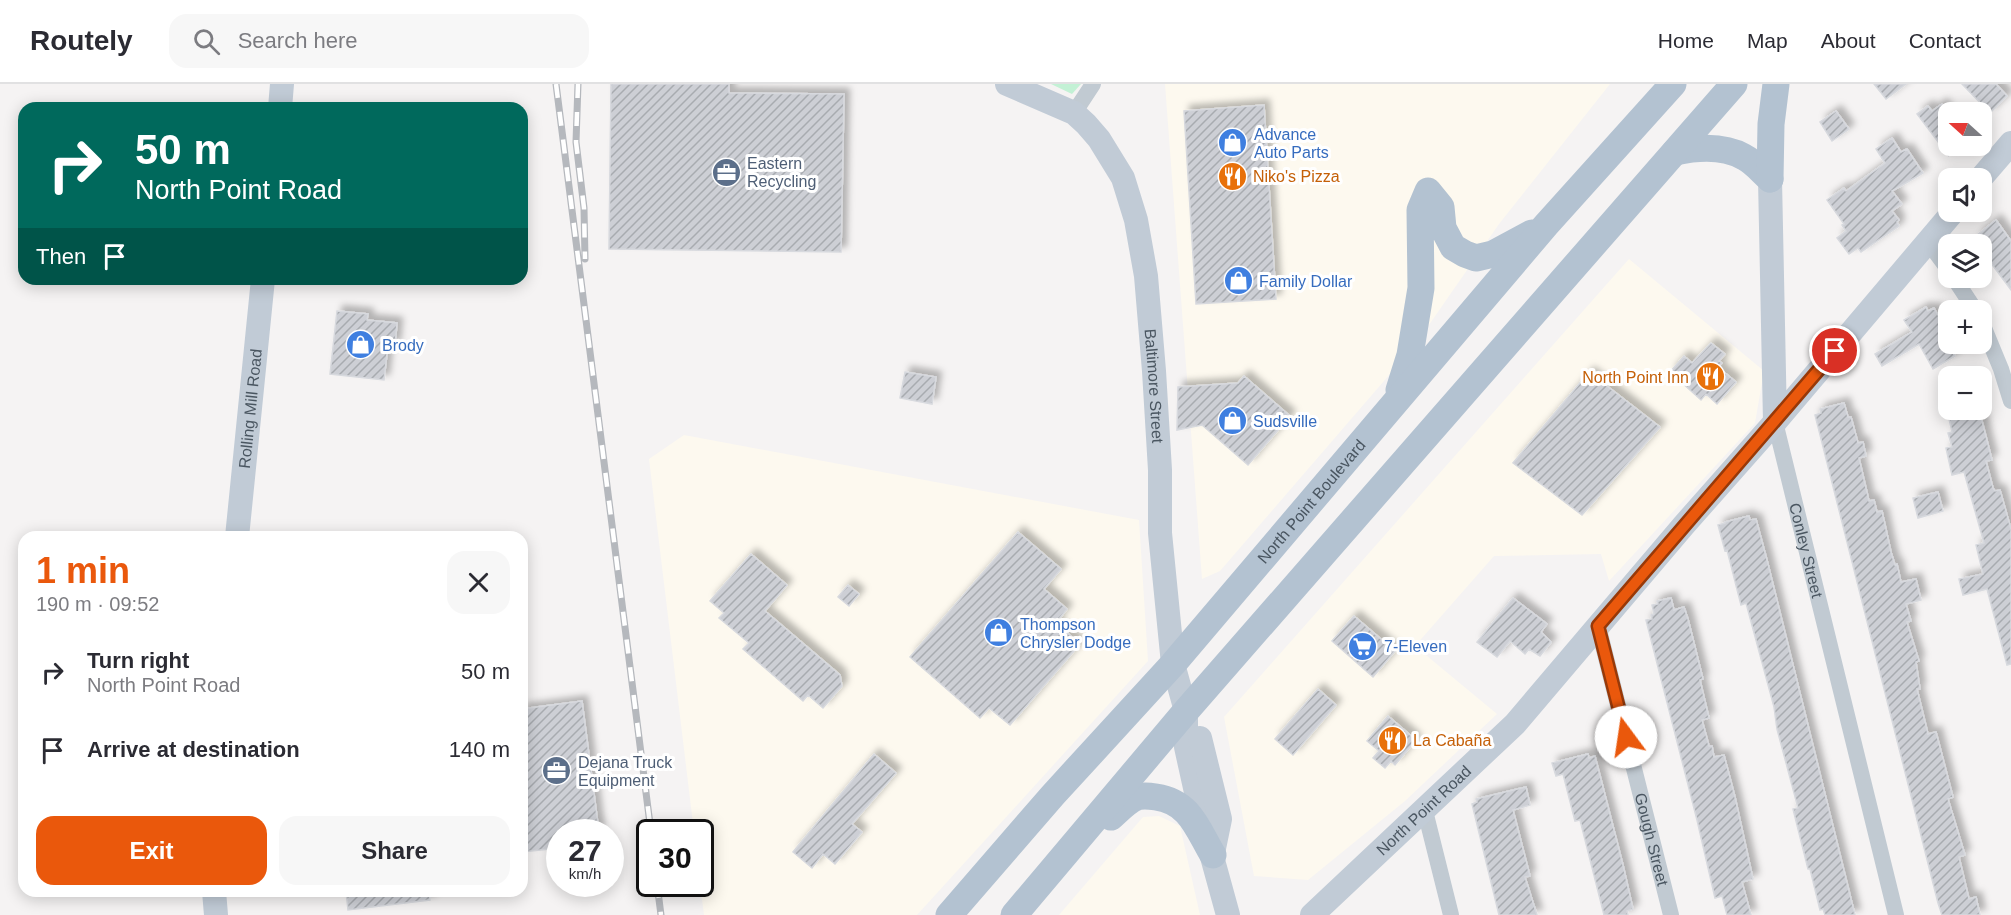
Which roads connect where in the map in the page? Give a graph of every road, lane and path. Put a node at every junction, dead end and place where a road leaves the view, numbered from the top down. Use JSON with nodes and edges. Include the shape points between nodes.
{"nodes":[{"id":1,"x":282,"y":84,"type":"edge"},
{"id":2,"x":1007,"y":84,"type":"edge"},
{"id":3,"x":1093,"y":84,"type":"edge"},
{"id":4,"x":1673,"y":84,"type":"edge"},
{"id":5,"x":1734,"y":84,"type":"edge"},
{"id":6,"x":1776,"y":84,"type":"edge"},
{"id":7,"x":280,"y":102,"type":"edge"},
{"id":8,"x":1074,"y":113,"type":"junction"},
{"id":9,"x":2011,"y":143,"type":"edge"},
{"id":10,"x":1675,"y":152,"type":"junction"},
{"id":11,"x":1990,"y":168,"type":"edge"},
{"id":12,"x":1770,"y":179,"type":"junction"},
{"id":13,"x":1945,"y":222,"type":"edge"},
{"id":14,"x":1546,"y":225,"type":"junction"},
{"id":15,"x":1928,"y":242,"type":"junction"},
{"id":16,"x":1938,"y":256,"type":"edge"},
{"id":17,"x":262,"y":285,"type":"edge"},
{"id":18,"x":1992,"y":347,"type":"edge"},
{"id":19,"x":2011,"y":401,"type":"edge"},
{"id":20,"x":1395,"y":402,"type":"junction"},
{"id":21,"x":1775,"y":422,"type":"junction"},
{"id":22,"x":238,"y":531,"type":"edge"},
{"id":23,"x":1598,"y":626,"type":"junction"},
{"id":24,"x":1173,"y":664,"type":"junction"},
{"id":25,"x":1186,"y":711,"type":"junction"},
{"id":26,"x":1425,"y":811,"type":"junction"},
{"id":27,"x":1213,"y":855,"type":"junction"},
{"id":28,"x":1055,"y":868,"type":"junction"},
{"id":29,"x":214,"y":897,"type":"edge"},
{"id":30,"x":216,"y":915,"type":"edge"},
{"id":31,"x":949,"y":915,"type":"edge"},
{"id":32,"x":1014,"y":915,"type":"edge"},
{"id":33,"x":1228,"y":915,"type":"edge"},
{"id":34,"x":1312,"y":915,"type":"edge"},
{"id":35,"x":1451,"y":915,"type":"edge"},
{"id":36,"x":1671,"y":915,"type":"edge"},
{"id":37,"x":1896,"y":915,"type":"edge"}],
"edges":[{"from":1,"to":7,"type":"street"},
{"from":2,"to":8,"type":"street"},
{"from":3,"to":8,"type":"street"},
{"from":4,"to":14,"type":"main road","name":"North Point Boulevard"},
{"from":5,"to":10,"type":"main road"},
{"from":6,"to":12,"type":"main road"},
{"from":8,"to":24,"type":"street","name":"Baltimore Street","via":[[1099,139],[1123,178],[1146,276],[1160,470],[1160,533]]},
{"from":9,"to":11,"type":"street"},
{"from":10,"to":12,"type":"main road","via":[[1699,147],[1720,149],[1744,157]]},
{"from":10,"to":25,"type":"main road"},
{"from":12,"to":21,"type":"street","name":"Conley Street"},
{"from":13,"to":15,"type":"street","name":"North Point Road"},
{"from":14,"to":20,"type":"main road","name":"North Point Boulevard"},
{"from":14,"to":20,"type":"main road","via":[[1493,254],[1476,258],[1454,247],[1443,228],[1441,207],[1428,191],[1420,210],[1421,288],[1410,355]]},
{"from":15,"to":16,"type":"street"},
{"from":15,"to":21,"type":"street","name":"North Point Road"},
{"from":17,"to":22,"type":"street","name":"Rolling Mill Road"},
{"from":18,"to":19,"type":"street"},
{"from":20,"to":24,"type":"main road","name":"North Point Boulevard"},
{"from":21,"to":23,"type":"street","name":"North Point Road"},
{"from":21,"to":37,"type":"street","name":"Conley Street"},
{"from":23,"to":26,"type":"street","name":"North Point Road","via":[[1515,724]]},
{"from":23,"to":36,"type":"street","name":"Gough Street"},
{"from":24,"to":25,"type":"street","name":"Baltimore Street"},
{"from":24,"to":31,"type":"main road","name":"North Point Boulevard"},
{"from":25,"to":27,"type":"street","name":"Baltimore Street","via":[[1186,747]]},
{"from":25,"to":28,"type":"main road"},
{"from":26,"to":34,"type":"street","name":"North Point Road"},
{"from":26,"to":35,"type":"street"},
{"from":27,"to":28,"type":"main road","via":[[1182,806],[1168,799],[1139,796]]},
{"from":27,"to":33,"type":"street","name":"Baltimore Street"},
{"from":28,"to":32,"type":"main road"},
{"from":29,"to":30,"type":"street"}]}
